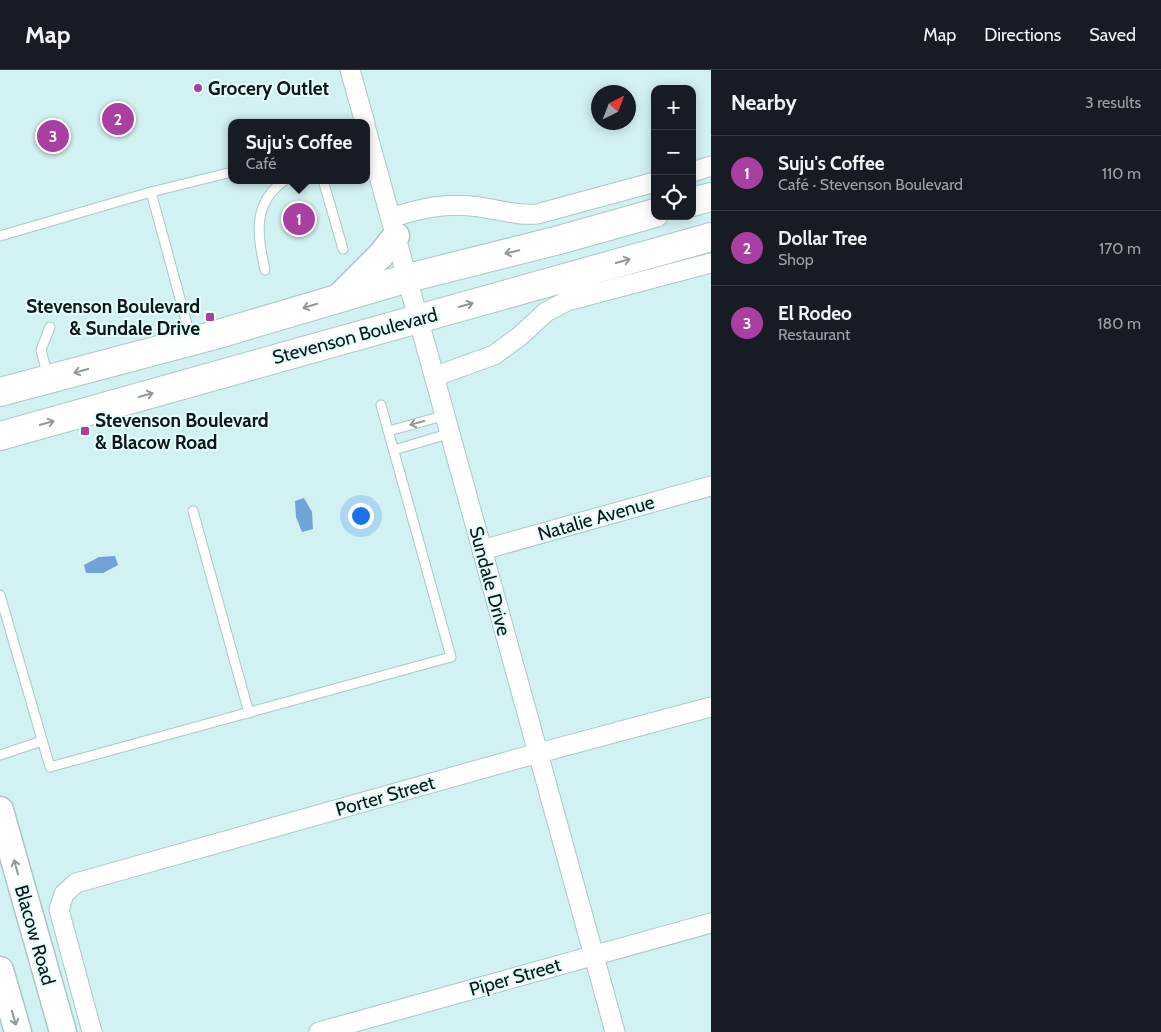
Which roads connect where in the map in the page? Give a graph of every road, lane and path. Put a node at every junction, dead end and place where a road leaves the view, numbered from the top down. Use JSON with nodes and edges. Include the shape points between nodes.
{"nodes":[{"id":1,"x":350,"y":70,"type":"edge"},
{"id":2,"x":364,"y":119,"type":"edge"},
{"id":3,"x":370,"y":145,"type":"edge"},
{"id":4,"x":711,"y":166,"type":"edge"},
{"id":5,"x":696,"y":171,"type":"edge"},
{"id":6,"x":228,"y":173,"type":"edge"},
{"id":7,"x":651,"y":183,"type":"edge"},
{"id":8,"x":281,"y":184,"type":"edge"},
{"id":9,"x":324,"y":184,"type":"edge"},
{"id":10,"x":151,"y":192,"type":"junction"},
{"id":11,"x":711,"y":197,"type":"edge"},
{"id":12,"x":696,"y":201,"type":"edge"},
{"id":13,"x":651,"y":214,"type":"edge"},
{"id":14,"x":393,"y":227,"type":"junction"},
{"id":15,"x":0,"y":236,"type":"edge"},
{"id":16,"x":711,"y":237,"type":"edge"},
{"id":17,"x":343,"y":249,"type":"dead end"},
{"id":18,"x":711,"y":263,"type":"edge"},
{"id":19,"x":265,"y":270,"type":"dead end"},
{"id":20,"x":408,"y":278,"type":"junction"},
{"id":21,"x":338,"y":298,"type":"junction"},
{"id":22,"x":419,"y":318,"type":"junction"},
{"id":23,"x":50,"y":327,"type":"dead end"},
{"id":24,"x":191,"y":342,"type":"junction"},
{"id":25,"x":436,"y":376,"type":"junction"},
{"id":26,"x":48,"y":380,"type":"junction"},
{"id":27,"x":0,"y":392,"type":"edge"},
{"id":28,"x":381,"y":405,"type":"dead end"},
{"id":29,"x":449,"y":424,"type":"junction"},
{"id":30,"x":389,"y":431,"type":"junction"},
{"id":31,"x":0,"y":436,"type":"edge"},
{"id":32,"x":394,"y":450,"type":"junction"},
{"id":33,"x":711,"y":486,"type":"edge"},
{"id":34,"x":193,"y":511,"type":"dead end"},
{"id":35,"x":482,"y":550,"type":"junction"},
{"id":36,"x":0,"y":595,"type":"edge"},
{"id":37,"x":711,"y":707,"type":"edge"},
{"id":38,"x":248,"y":713,"type":"junction"},
{"id":39,"x":42,"y":741,"type":"junction"},
{"id":40,"x":537,"y":753,"type":"junction"},
{"id":41,"x":0,"y":755,"type":"edge"},
{"id":42,"x":0,"y":810,"type":"edge"},
{"id":43,"x":64,"y":894,"type":"joint"},
{"id":44,"x":711,"y":923,"type":"edge"},
{"id":45,"x":593,"y":955,"type":"junction"},
{"id":46,"x":0,"y":970,"type":"edge"},
{"id":47,"x":18,"y":1032,"type":"edge"},
{"id":48,"x":62,"y":1032,"type":"edge"},
{"id":49,"x":92,"y":1032,"type":"edge"},
{"id":50,"x":319,"y":1032,"type":"edge"},
{"id":51,"x":615,"y":1032,"type":"edge"}],
"edges":[{"from":1,"to":2,"type":"street"},
{"from":3,"to":14,"type":"street","name":"Sundale Drive"},
{"from":4,"to":5,"type":"street"},
{"from":6,"to":10,"type":"lane"},
{"from":7,"to":14,"type":"street","via":[[537,214],[520,215],[471,206],[414,210]]},
{"from":8,"to":19,"type":"lane","via":[[265,200],[259,224],[258,241]]},
{"from":9,"to":17,"type":"lane"},
{"from":10,"to":15,"type":"lane"},
{"from":10,"to":24,"type":"lane"},
{"from":11,"to":12,"type":"main road"},
{"from":13,"to":20,"type":"main road","name":"Stevenson Boulevard","one_way":true},
{"from":14,"to":20,"type":"street","name":"Sundale Drive"},
{"from":14,"to":21,"type":"main road","via":[[381,255]]},
{"from":22,"to":16,"type":"main road","name":"Stevenson Boulevard","one_way":true},
{"from":18,"to":25,"type":"street","via":[[567,301],[546,312],[494,355]]},
{"from":20,"to":21,"type":"main road","name":"Stevenson Boulevard"},
{"from":20,"to":22,"type":"street","name":"Sundale Drive"},
{"from":21,"to":24,"type":"main road","name":"Stevenson Boulevard","one_way":true},
{"from":22,"to":25,"type":"street","name":"Sundale Drive"},
{"from":31,"to":22,"type":"main road","name":"Stevenson Boulevard","one_way":true},
{"from":23,"to":26,"type":"lane","via":[[41,350]]},
{"from":24,"to":26,"type":"main road","name":"Stevenson Boulevard","one_way":true},
{"from":25,"to":29,"type":"street","name":"Sundale Drive"},
{"from":26,"to":27,"type":"main road","name":"Stevenson Boulevard"},
{"from":28,"to":30,"type":"lane"},
{"from":29,"to":30,"type":"lane","one_way":true},
{"from":29,"to":32,"type":"lane"},
{"from":29,"to":35,"type":"street","name":"Sundale Drive"},
{"from":30,"to":32,"type":"lane"},
{"from":32,"to":38,"type":"lane","via":[[451,657]]},
{"from":33,"to":35,"type":"street","name":"Natalie Avenue"},
{"from":34,"to":38,"type":"lane"},
{"from":35,"to":40,"type":"street","name":"Sundale Drive"},
{"from":36,"to":39,"type":"lane"},
{"from":37,"to":40,"type":"street","name":"Porter Street"},
{"from":38,"to":39,"type":"lane","via":[[50,767]]},
{"from":39,"to":41,"type":"lane"},
{"from":40,"to":43,"type":"street","name":"Porter Street","via":[[76,883]]},
{"from":40,"to":45,"type":"street","name":"Sundale Drive"},
{"from":48,"to":42,"type":"main road","name":"Blacow Road","one_way":true},
{"from":43,"to":49,"type":"street","name":"Blacow Road","via":[[59,910]]},
{"from":44,"to":45,"type":"street","name":"Piper Street"},
{"from":45,"to":50,"type":"street","name":"Piper Street"},
{"from":45,"to":51,"type":"street","name":"Sundale Drive"},
{"from":46,"to":47,"type":"main road","one_way":true}]}
